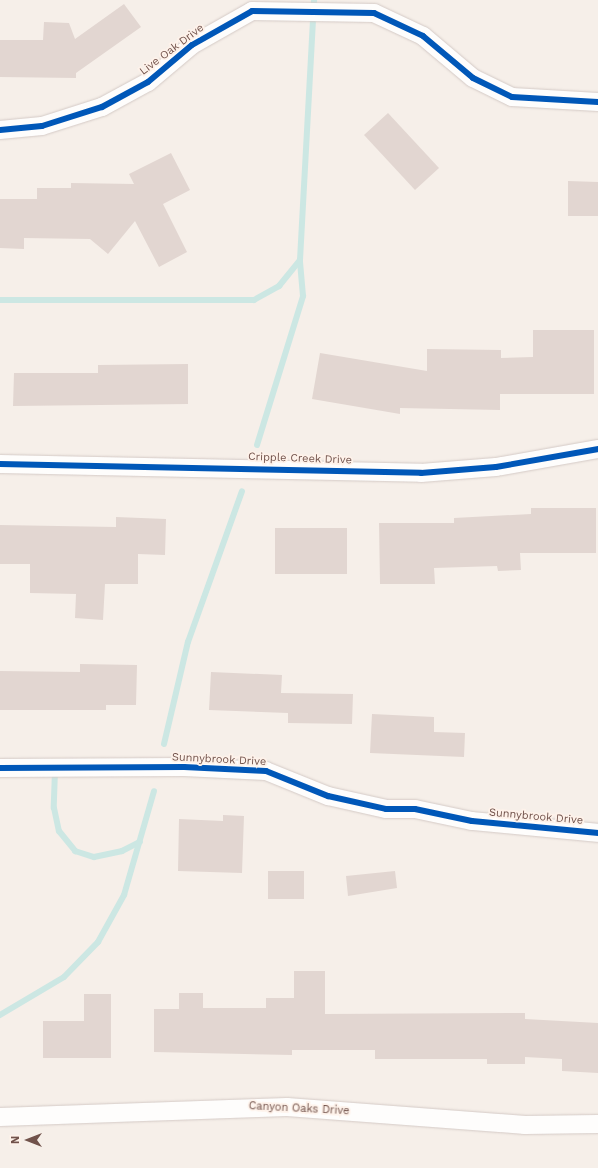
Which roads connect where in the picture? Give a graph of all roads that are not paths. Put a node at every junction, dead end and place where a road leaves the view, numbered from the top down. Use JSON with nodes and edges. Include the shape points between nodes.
{"nodes":[{"id":1,"x":249,"y":6,"type":"edge"},
{"id":2,"x":598,"y":102,"type":"edge"},
{"id":3,"x":0,"y":130,"type":"edge"},
{"id":4,"x":598,"y":449,"type":"edge"},
{"id":5,"x":0,"y":464,"type":"edge"},
{"id":6,"x":0,"y":768,"type":"edge"},
{"id":7,"x":598,"y":833,"type":"edge"},
{"id":8,"x":0,"y":1117,"type":"edge"},
{"id":9,"x":598,"y":1124,"type":"edge"}],
"edges":[{"from":1,"to":2,"type":"street","name":"Live Oak Drive","via":[[295,12],[374,13],[390,18],[423,36],[473,78],[512,97]]},
{"from":1,"to":3,"type":"street","name":"Live Oak Drive","via":[[192,45],[148,82],[102,107],[42,126]]},
{"from":4,"to":5,"type":"street","name":"Cripple Creek Drive","via":[[496,467],[421,473]]},
{"from":6,"to":7,"type":"street","name":"Sunnybrook Drive","via":[[184,767],[266,771],[328,796],[386,809],[416,809],[472,821]]},
{"from":8,"to":9,"type":"street","name":"Canyon Oaks Drive","via":[[287,1106],[525,1125]]}]}
